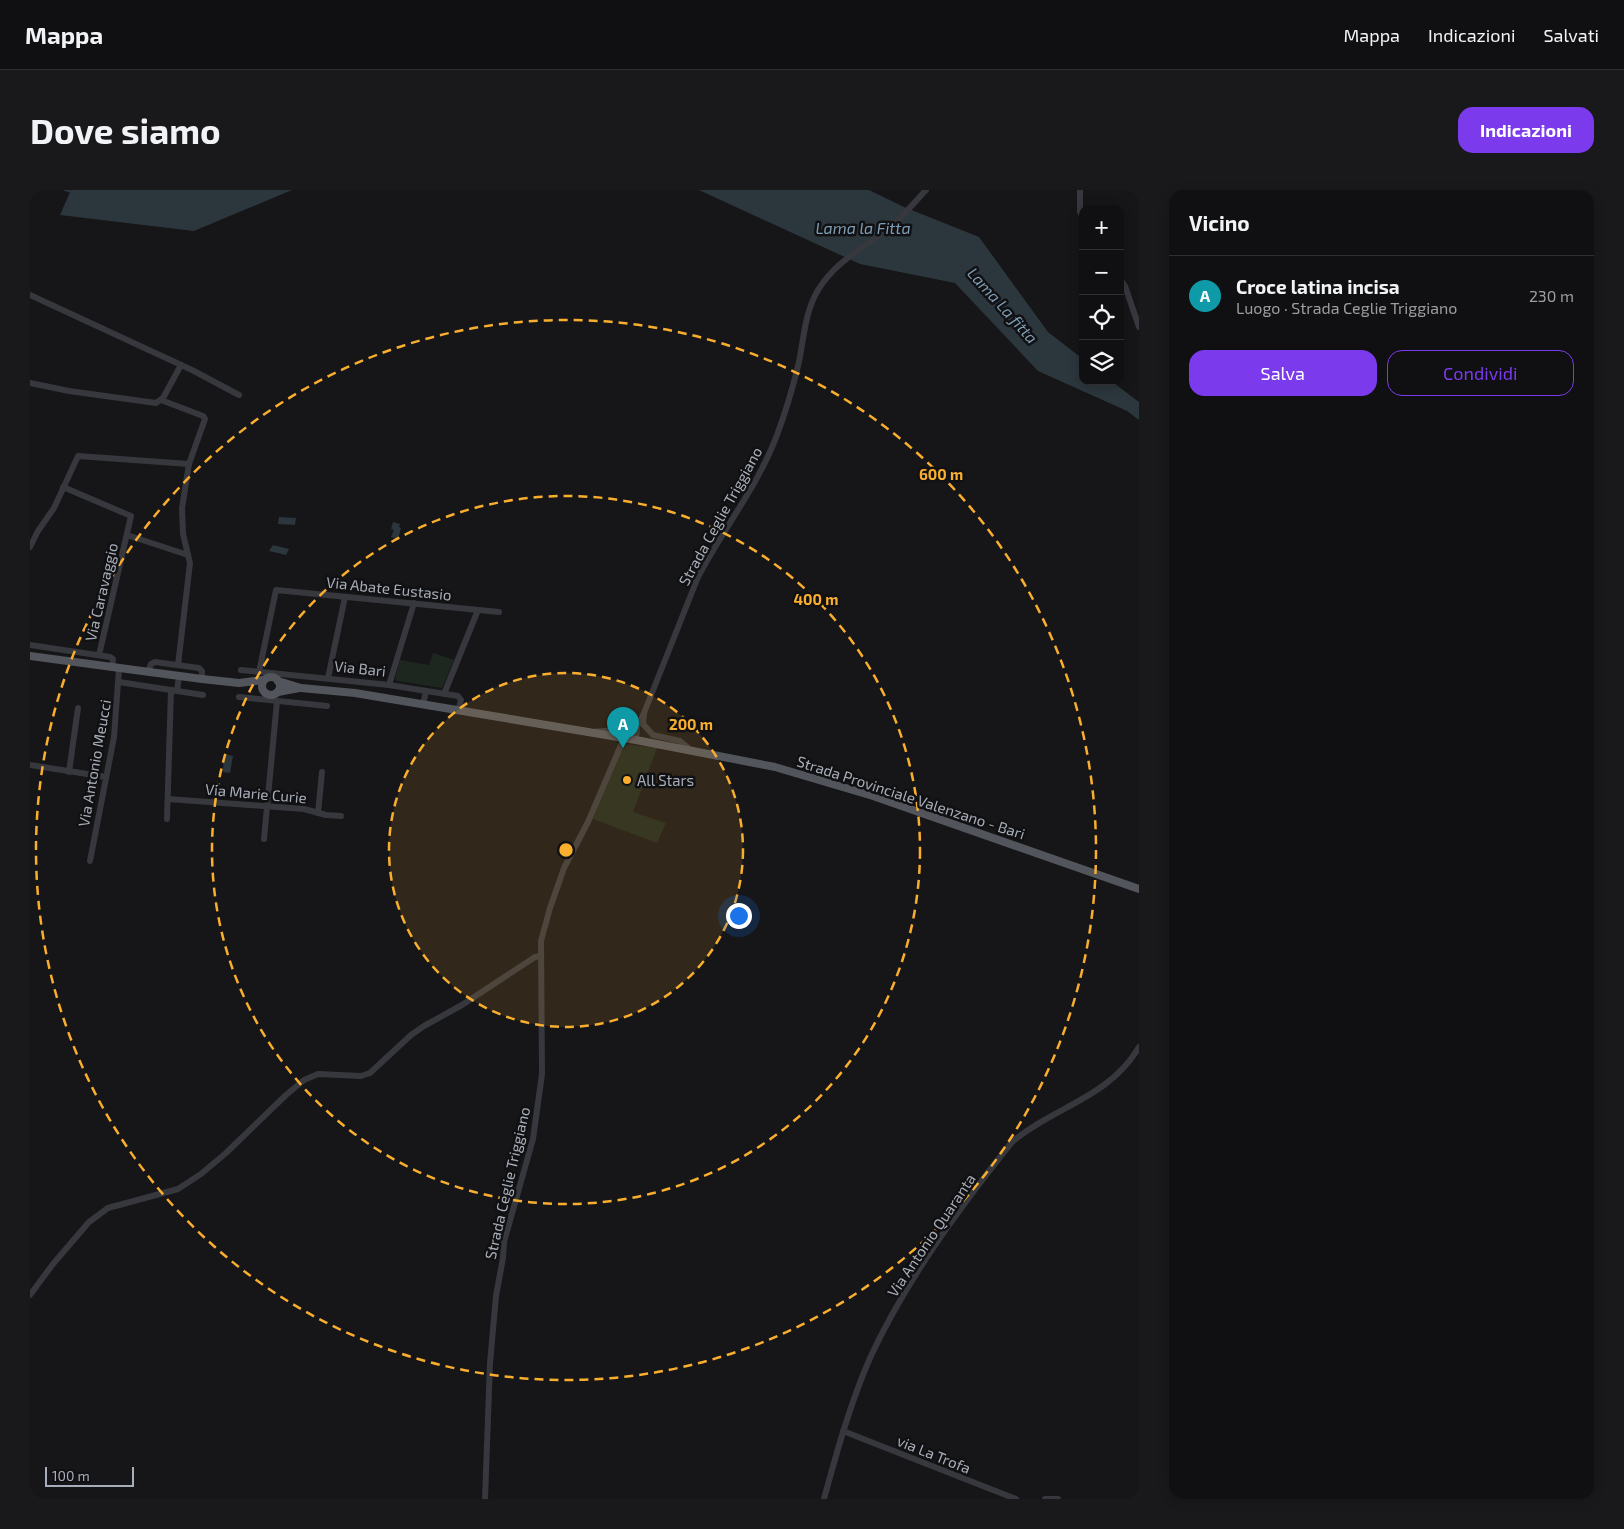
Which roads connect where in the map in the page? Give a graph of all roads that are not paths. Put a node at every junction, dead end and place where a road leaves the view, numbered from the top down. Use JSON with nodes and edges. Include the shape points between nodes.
{"nodes":[{"id":1,"x":926,"y":190,"type":"edge"},
{"id":2,"x":1080,"y":190,"type":"edge"},
{"id":3,"x":1080,"y":205,"type":"edge"},
{"id":4,"x":1124,"y":285,"type":"edge"},
{"id":5,"x":30,"y":295,"type":"edge"},
{"id":6,"x":1139,"y":327,"type":"edge"},
{"id":7,"x":181,"y":365,"type":"junction"},
{"id":8,"x":30,"y":383,"type":"edge"},
{"id":9,"x":239,"y":395,"type":"dead end"},
{"id":10,"x":161,"y":400,"type":"junction"},
{"id":11,"x":189,"y":464,"type":"junction"},
{"id":12,"x":63,"y":487,"type":"junction"},
{"id":13,"x":127,"y":535,"type":"junction"},
{"id":14,"x":30,"y":547,"type":"edge"},
{"id":15,"x":188,"y":555,"type":"junction"},
{"id":16,"x":345,"y":597,"type":"junction"},
{"id":17,"x":414,"y":603,"type":"junction"},
{"id":18,"x":478,"y":610,"type":"junction"},
{"id":19,"x":499,"y":612,"type":"dead end"},
{"id":20,"x":30,"y":645,"type":"edge"},
{"id":21,"x":99,"y":655,"type":"junction"},
{"id":22,"x":30,"y":656,"type":"edge"},
{"id":23,"x":178,"y":665,"type":"junction"},
{"id":24,"x":116,"y":668,"type":"junction"},
{"id":25,"x":241,"y":670,"type":"dead end"},
{"id":26,"x":259,"y":672,"type":"junction"},
{"id":27,"x":151,"y":673,"type":"junction"},
{"id":28,"x":179,"y":676,"type":"junction"},
{"id":29,"x":269,"y":677,"type":"junction"},
{"id":30,"x":328,"y":678,"type":"junction"},
{"id":31,"x":202,"y":679,"type":"junction"},
{"id":32,"x":278,"y":681,"type":"junction"},
{"id":33,"x":119,"y":682,"type":"junction"},
{"id":34,"x":239,"y":683,"type":"junction"},
{"id":35,"x":388,"y":685,"type":"junction"},
{"id":36,"x":152,"y":687,"type":"junction"},
{"id":37,"x":301,"y":688,"type":"junction"},
{"id":38,"x":174,"y":691,"type":"junction"},
{"id":39,"x":426,"y":691,"type":"junction"},
{"id":40,"x":270,"y":694,"type":"junction"},
{"id":41,"x":444,"y":694,"type":"junction"},
{"id":42,"x":203,"y":695,"type":"dead end"},
{"id":43,"x":239,"y":697,"type":"dead end"},
{"id":44,"x":277,"y":701,"type":"junction"},
{"id":45,"x":423,"y":705,"type":"junction"},
{"id":46,"x":327,"y":706,"type":"dead end"},
{"id":47,"x":78,"y":708,"type":"dead end"},
{"id":48,"x":458,"y":711,"type":"junction"},
{"id":49,"x":521,"y":721,"type":"joint"},
{"id":50,"x":641,"y":723,"type":"junction"},
{"id":51,"x":588,"y":733,"type":"junction"},
{"id":52,"x":624,"y":738,"type":"junction"},
{"id":53,"x":636,"y":740,"type":"junction"},
{"id":54,"x":691,"y":750,"type":"junction"},
{"id":55,"x":30,"y":765,"type":"edge"},
{"id":56,"x":69,"y":772,"type":"junction"},
{"id":57,"x":322,"y":772,"type":"dead end"},
{"id":58,"x":106,"y":777,"type":"junction"},
{"id":59,"x":168,"y":799,"type":"junction"},
{"id":60,"x":267,"y":806,"type":"junction"},
{"id":61,"x":318,"y":813,"type":"junction"},
{"id":62,"x":341,"y":816,"type":"dead end"},
{"id":63,"x":167,"y":819,"type":"dead end"},
{"id":64,"x":264,"y":839,"type":"dead end"},
{"id":65,"x":90,"y":861,"type":"dead end"},
{"id":66,"x":1139,"y":889,"type":"edge"},
{"id":67,"x":541,"y":956,"type":"junction"},
{"id":68,"x":1139,"y":1046,"type":"edge"},
{"id":69,"x":30,"y":1296,"type":"edge"},
{"id":70,"x":843,"y":1432,"type":"junction"},
{"id":71,"x":486,"y":1499,"type":"edge"},
{"id":72,"x":824,"y":1499,"type":"edge"},
{"id":73,"x":1016,"y":1499,"type":"edge"},
{"id":74,"x":1045,"y":1499,"type":"edge"},
{"id":75,"x":1058,"y":1499,"type":"edge"}],
"edges":[{"from":1,"to":50,"type":"street","name":"Strada Ceglie Triggiano","via":[[892,225],[835,267],[818,290],[807,316],[790,400],[777,436],[752,489],[698,577]]},
{"from":2,"to":3,"type":"street"},
{"from":4,"to":6,"type":"street"},
{"from":5,"to":7,"type":"street"},
{"from":7,"to":9,"type":"street"},
{"from":7,"to":10,"type":"street"},
{"from":8,"to":10,"type":"street","via":[[153,403]]},
{"from":10,"to":11,"type":"street","via":[[204,418]]},
{"from":11,"to":12,"type":"street","via":[[78,456]]},
{"from":11,"to":15,"type":"street","via":[[182,525]]},
{"from":12,"to":13,"type":"street","name":"Via Caravaggio","via":[[131,516]]},
{"from":12,"to":14,"type":"street"},
{"from":13,"to":15,"type":"street","name":"Via Caravaggio"},
{"from":13,"to":21,"type":"street","name":"Via Caravaggio"},
{"from":15,"to":23,"type":"street"},
{"from":16,"to":17,"type":"street","name":"Via Abate Eustasio"},
{"from":16,"to":26,"type":"street","name":"Via Abate Eustasio","via":[[276,590]]},
{"from":16,"to":30,"type":"street"},
{"from":17,"to":18,"type":"street","name":"Via Abate Eustasio"},
{"from":17,"to":35,"type":"street"},
{"from":18,"to":19,"type":"street","name":"Via Abate Eustasio"},
{"from":18,"to":41,"type":"street"},
{"from":20,"to":21,"type":"street"},
{"from":21,"to":24,"type":"street","via":[[112,657]]},
{"from":22,"to":24,"type":"main road","name":"Via Bari"},
{"from":23,"to":27,"type":"street","name":"Via Bari","via":[[153,663]]},
{"from":23,"to":31,"type":"street","name":"Via Bari","via":[[200,669]]},
{"from":24,"to":27,"type":"main road","name":"Via Bari"},
{"from":24,"to":33,"type":"street","name":"Via Antonio Meucci"},
{"from":25,"to":26,"type":"street","name":"Via Bari"},
{"from":26,"to":29,"type":"street","name":"Via Bari"},
{"from":27,"to":28,"type":"main road","name":"Via Bari"},
{"from":27,"to":36,"type":"street"},
{"from":28,"to":31,"type":"main road","name":"Via Bari"},
{"from":28,"to":38,"type":"street"},
{"from":29,"to":30,"type":"street","name":"Via Bari"},
{"from":29,"to":32,"type":"main road","name":"Via Bari"},
{"from":29,"to":34,"type":"main road","name":"Via Bari"},
{"from":29,"to":40,"type":"main road","via":[[262,685]]},
{"from":30,"to":35,"type":"street","name":"Via Bari"},
{"from":31,"to":34,"type":"main road","name":"Via Bari"},
{"from":32,"to":37,"type":"main road","name":"Via Bari"},
{"from":32,"to":40,"type":"main road","via":[[280,686]]},
{"from":33,"to":36,"type":"street"},
{"from":33,"to":58,"type":"street","name":"Via Antonio Meucci","via":[[114,737]]},
{"from":34,"to":40,"type":"main road","name":"Via Bari"},
{"from":35,"to":39,"type":"street","name":"Via Bari"},
{"from":36,"to":38,"type":"street"},
{"from":37,"to":40,"type":"main road","name":"Via Bari"},
{"from":37,"to":45,"type":"main road","name":"Via Bari","via":[[355,693]]},
{"from":38,"to":42,"type":"street"},
{"from":38,"to":59,"type":"street"},
{"from":39,"to":41,"type":"street","name":"Via Bari"},
{"from":39,"to":45,"type":"street"},
{"from":40,"to":43,"type":"street","name":"Via Bari"},
{"from":40,"to":44,"type":"street","name":"Via Bari"},
{"from":41,"to":48,"type":"street","name":"Via Bari","via":[[460,697]]},
{"from":44,"to":46,"type":"street","name":"Via Bari"},
{"from":44,"to":60,"type":"street"},
{"from":45,"to":48,"type":"main road","name":"Via Bari"},
{"from":47,"to":56,"type":"street"},
{"from":48,"to":49,"type":"main road","name":"Via Bari"},
{"from":49,"to":51,"type":"main road","name":"Strada Provinciale Valenzano - Bari"},
{"from":50,"to":51,"type":"street","via":[[621,731]]},
{"from":50,"to":53,"type":"street","name":"Strada Ceglie Triggiano","via":[[636,730]]},
{"from":50,"to":54,"type":"street","via":[[652,735],[680,741]]},
{"from":51,"to":52,"type":"main road","name":"Strada Provinciale Valenzano - Bari"},
{"from":52,"to":53,"type":"main road","name":"Strada Provinciale Valenzano - Bari"},
{"from":52,"to":67,"type":"street","name":"Strada Ceglie Triggiano","via":[[556,887],[541,941]]},
{"from":53,"to":54,"type":"main road","name":"Strada Provinciale Valenzano - Bari"},
{"from":54,"to":66,"type":"main road","name":"Strada Provinciale Valenzano - Bari","via":[[822,779]]},
{"from":55,"to":56,"type":"street"},
{"from":56,"to":58,"type":"street"},
{"from":57,"to":61,"type":"street"},
{"from":58,"to":65,"type":"street","name":"Via Antonio Meucci"},
{"from":59,"to":60,"type":"street","name":"Via Marie Curie"},
{"from":59,"to":63,"type":"street"},
{"from":60,"to":61,"type":"street","name":"Via Marie Curie"},
{"from":60,"to":64,"type":"street"},
{"from":61,"to":62,"type":"street","name":"Via Marie Curie"},
{"from":67,"to":69,"type":"street","via":[[417,1030],[370,1073],[361,1076],[318,1074],[304,1080],[226,1153],[178,1189],[108,1208],[89,1222]]},
{"from":67,"to":71,"type":"street","name":"Strada Ceglie Triggiano","via":[[542,1074],[533,1139],[504,1242],[496,1296],[490,1363]]},
{"from":68,"to":70,"type":"street","name":"Via Antonio Quaranta","via":[[1132,1059],[1098,1090],[1012,1142],[944,1234],[886,1326]]},
{"from":70,"to":72,"type":"street","name":"Via Antonio Quaranta"},
{"from":70,"to":73,"type":"street","name":"via La Trofa"},
{"from":74,"to":75,"type":"street"}]}
